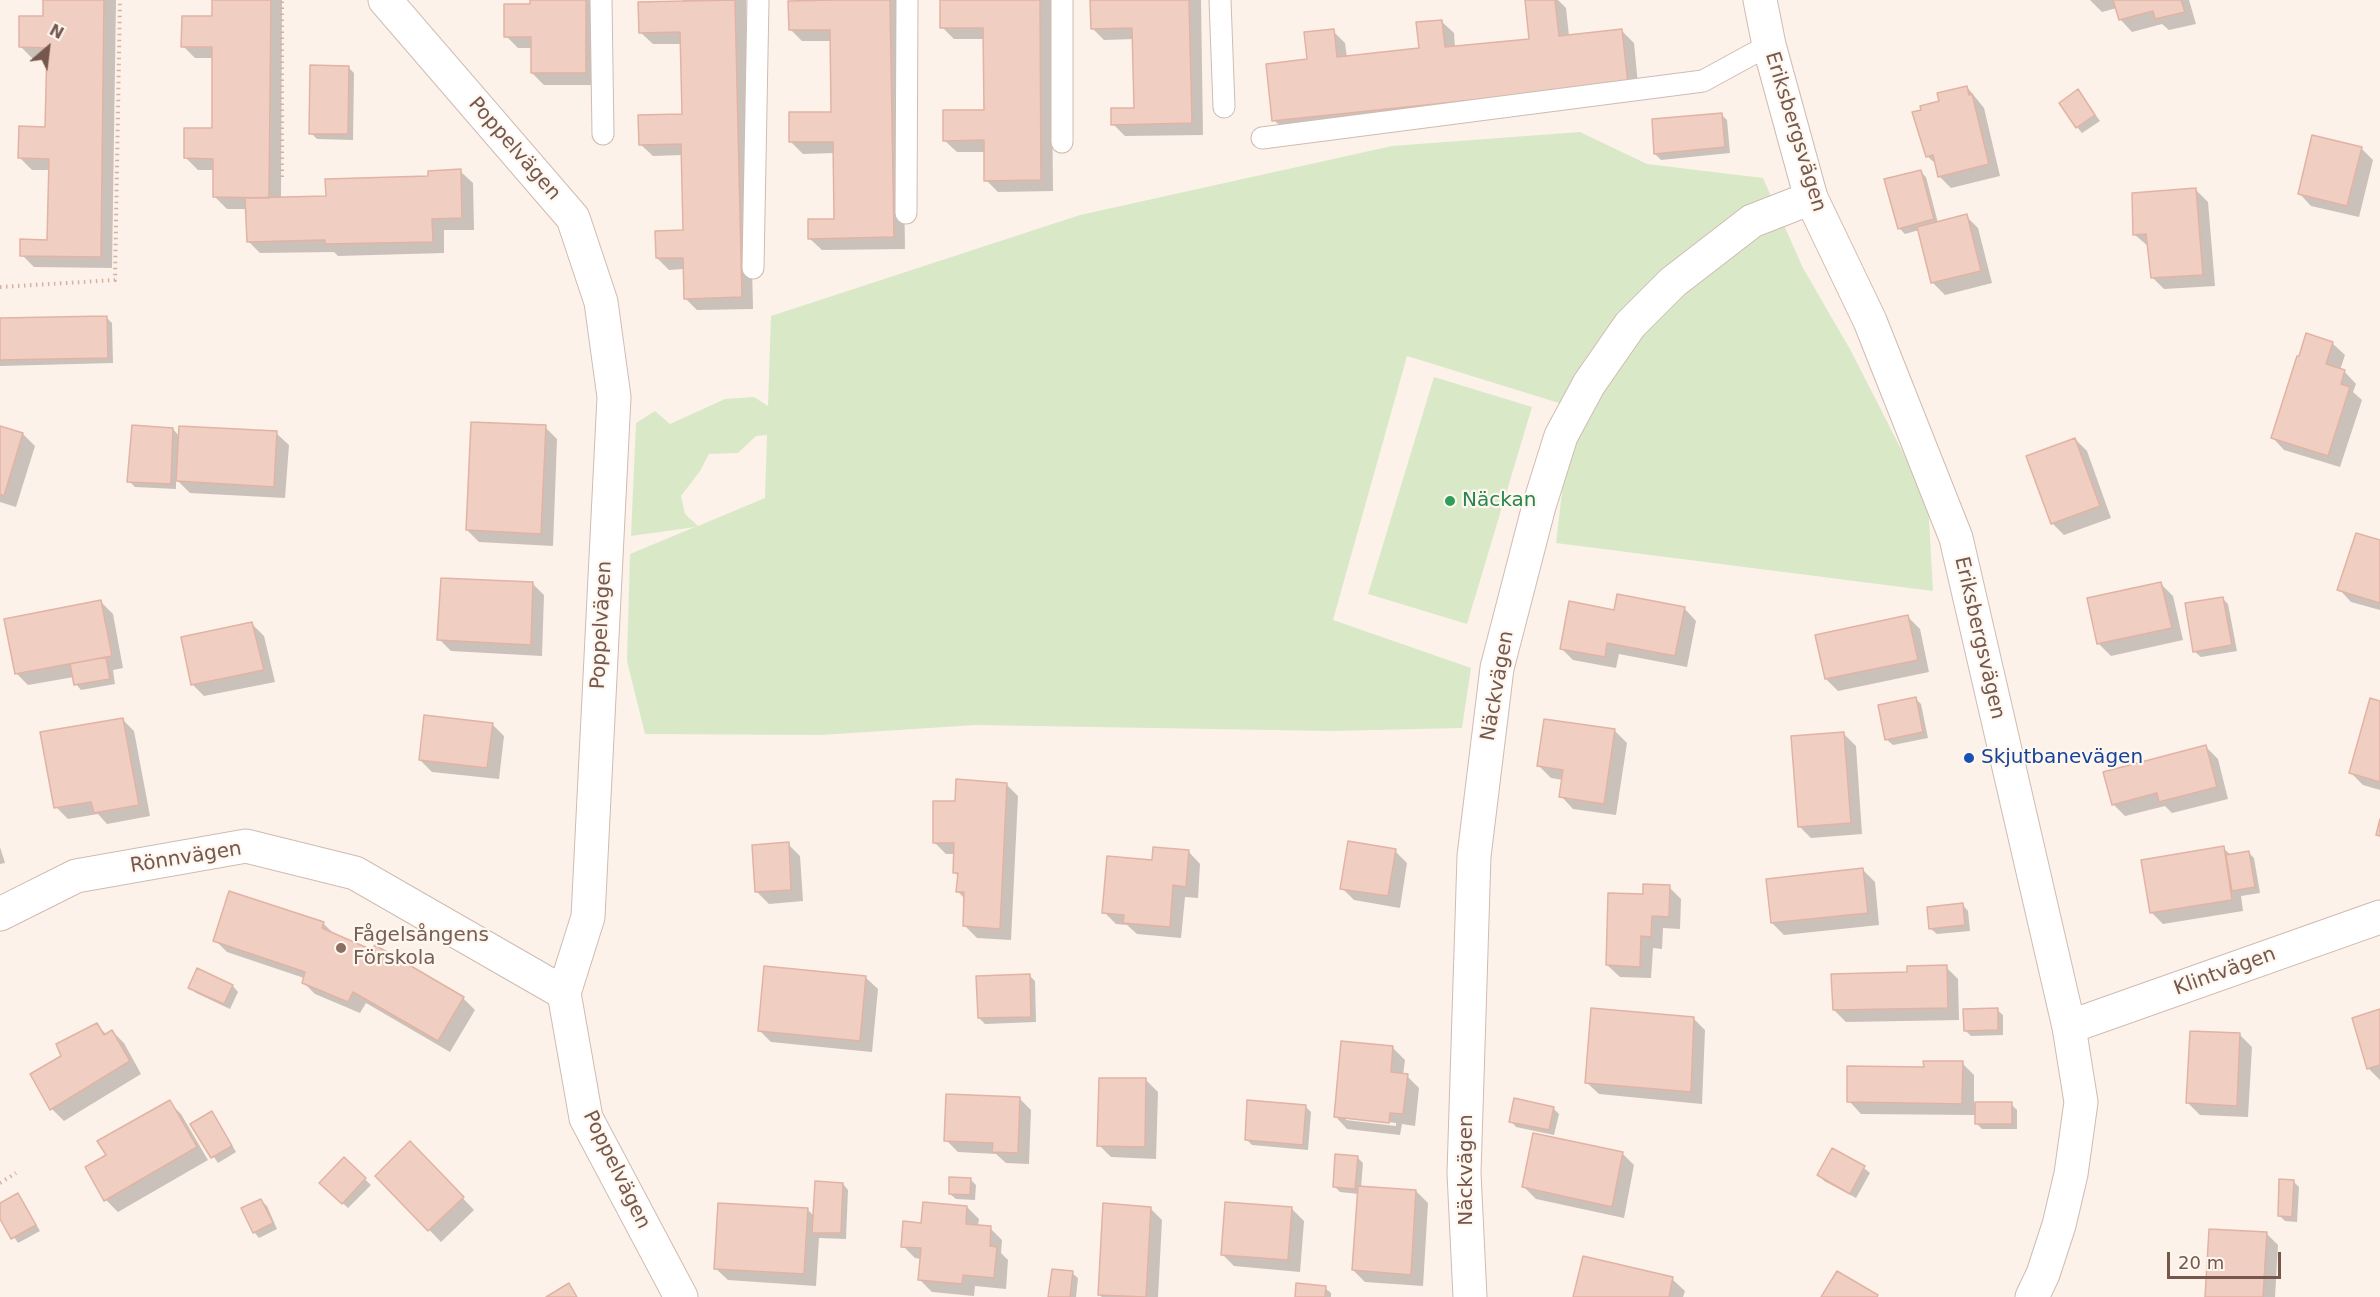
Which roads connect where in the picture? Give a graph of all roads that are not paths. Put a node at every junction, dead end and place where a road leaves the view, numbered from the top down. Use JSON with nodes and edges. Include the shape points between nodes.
{"nodes":[{"id":1,"x":385,"y":0,"type":"edge"},
{"id":2,"x":601,"y":0,"type":"edge"},
{"id":3,"x":758,"y":0,"type":"edge"},
{"id":4,"x":907,"y":0,"type":"edge"},
{"id":5,"x":1062,"y":0,"type":"edge"},
{"id":6,"x":1220,"y":0,"type":"edge"},
{"id":7,"x":1760,"y":0,"type":"edge"},
{"id":8,"x":1769,"y":45,"type":"junction"},
{"id":9,"x":1224,"y":107,"type":"dead end"},
{"id":10,"x":603,"y":134,"type":"dead end"},
{"id":11,"x":1262,"y":138,"type":"dead end"},
{"id":12,"x":1062,"y":142,"type":"dead end"},
{"id":13,"x":1811,"y":198,"type":"junction"},
{"id":14,"x":906,"y":213,"type":"dead end"},
{"id":15,"x":753,"y":268,"type":"dead end"},
{"id":16,"x":0,"y":914,"type":"edge"},
{"id":17,"x":2380,"y":917,"type":"edge"},
{"id":18,"x":564,"y":993,"type":"junction"},
{"id":19,"x":2069,"y":1028,"type":"junction"},
{"id":20,"x":681,"y":1297,"type":"edge"},
{"id":21,"x":1470,"y":1297,"type":"edge"},
{"id":22,"x":2032,"y":1297,"type":"edge"}],
"edges":[{"from":1,"to":18,"type":"street","name":"Poppelvägen","via":[[573,218],[601,302],[614,397],[588,917]]},
{"from":2,"to":10,"type":"lane"},
{"from":3,"to":15,"type":"lane"},
{"from":4,"to":14,"type":"lane"},
{"from":5,"to":12,"type":"lane"},
{"from":6,"to":9,"type":"lane"},
{"from":7,"to":8,"type":"street","name":"Eriksbergsvägen"},
{"from":8,"to":11,"type":"lane","via":[[1703,81]]},
{"from":8,"to":13,"type":"street","name":"Eriksbergsvägen"},
{"from":13,"to":19,"type":"street","name":"Eriksbergsvägen","via":[[1870,321],[1956,538]]},
{"from":13,"to":21,"type":"street","name":"Näckvägen","via":[[1752,221],[1673,282],[1630,325],[1589,384],[1562,436],[1539,506],[1497,668],[1474,856],[1464,1173]]},
{"from":16,"to":18,"type":"street","name":"Rönnvägen","via":[[76,876],[246,846],[355,873]]},
{"from":17,"to":19,"type":"street","name":"Klintvägen"},
{"from":18,"to":20,"type":"street","name":"Poppelvägen","via":[[586,1118]]},
{"from":19,"to":22,"type":"street","name":"Eriksbergsvägen","via":[[2080,1112],[2059,1225]]}]}
